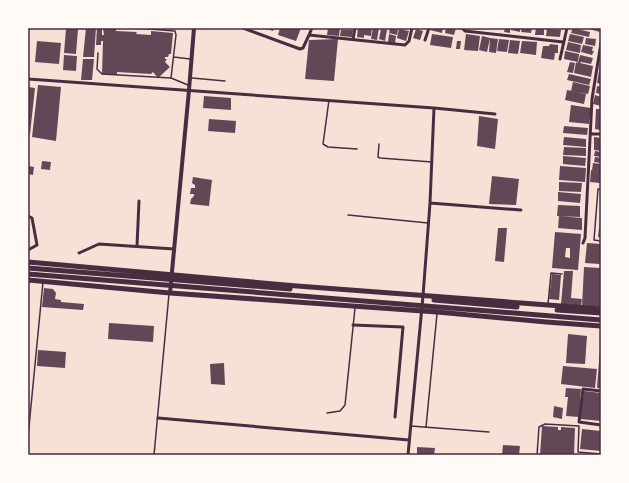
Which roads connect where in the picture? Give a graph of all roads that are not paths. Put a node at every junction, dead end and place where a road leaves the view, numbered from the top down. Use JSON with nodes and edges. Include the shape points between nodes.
{"nodes":[{"id":1,"x":136,"y":28,"type":"edge"},
{"id":2,"x":194,"y":28,"type":"edge"},
{"id":3,"x":243,"y":28,"type":"edge"},
{"id":4,"x":312,"y":28,"type":"edge"},
{"id":5,"x":355,"y":28,"type":"edge"},
{"id":6,"x":412,"y":28,"type":"edge"},
{"id":7,"x":429,"y":28,"type":"edge"},
{"id":8,"x":462,"y":28,"type":"edge"},
{"id":9,"x":567,"y":28,"type":"edge"},
{"id":10,"x":309,"y":35,"type":"junction"},
{"id":11,"x":353,"y":39,"type":"junction"},
{"id":12,"x":425,"y":40,"type":"dead end"},
{"id":13,"x":563,"y":42,"type":"junction"},
{"id":14,"x":601,"y":43,"type":"edge"},
{"id":15,"x":98,"y":53,"type":"dead end"},
{"id":16,"x":174,"y":57,"type":"junction"},
{"id":17,"x":560,"y":59,"type":"dead end"},
{"id":18,"x":192,"y":60,"type":"junction"},
{"id":19,"x":599,"y":63,"type":"edge"},
{"id":20,"x":171,"y":78,"type":"junction"},
{"id":21,"x":190,"y":78,"type":"junction"},
{"id":22,"x":28,"y":79,"type":"edge"},
{"id":23,"x":226,"y":81,"type":"dead end"},
{"id":24,"x":190,"y":88,"type":"junction"},
{"id":25,"x":329,"y":100,"type":"junction"},
{"id":26,"x":434,"y":108,"type":"junction"},
{"id":27,"x":495,"y":114,"type":"dead end"},
{"id":28,"x":591,"y":134,"type":"junction"},
{"id":29,"x":601,"y":134,"type":"edge"},
{"id":30,"x":379,"y":144,"type":"dead end"},
{"id":31,"x":357,"y":149,"type":"dead end"},
{"id":32,"x":432,"y":162,"type":"junction"},
{"id":33,"x":601,"y":189,"type":"edge"},
{"id":34,"x":139,"y":200,"type":"dead end"},
{"id":35,"x":430,"y":203,"type":"junction"},
{"id":36,"x":521,"y":210,"type":"dead end"},
{"id":37,"x":348,"y":215,"type":"dead end"},
{"id":38,"x":28,"y":216,"type":"edge"},
{"id":39,"x":428,"y":223,"type":"junction"},
{"id":40,"x":601,"y":241,"type":"edge"},
{"id":41,"x":583,"y":243,"type":"dead end"},
{"id":42,"x":137,"y":246,"type":"junction"},
{"id":43,"x":174,"y":249,"type":"junction"},
{"id":44,"x":28,"y":250,"type":"edge"},
{"id":45,"x":79,"y":253,"type":"dead end"},
{"id":46,"x":28,"y":262,"type":"edge"},
{"id":47,"x":28,"y":268,"type":"edge"},
{"id":48,"x":28,"y":274,"type":"edge"},
{"id":49,"x":562,"y":274,"type":"dead end"},
{"id":50,"x":172,"y":275,"type":"junction"},
{"id":51,"x":28,"y":280,"type":"edge"},
{"id":52,"x":43,"y":281,"type":"junction"},
{"id":53,"x":170,"y":293,"type":"junction"},
{"id":54,"x":423,"y":296,"type":"junction"},
{"id":55,"x":355,"y":306,"type":"junction"},
{"id":56,"x":548,"y":306,"type":"junction"},
{"id":57,"x":601,"y":309,"type":"edge"},
{"id":58,"x":421,"y":311,"type":"junction"},
{"id":59,"x":437,"y":312,"type":"junction"},
{"id":60,"x":601,"y":313,"type":"edge"},
{"id":61,"x":601,"y":320,"type":"edge"},
{"id":62,"x":353,"y":325,"type":"junction"},
{"id":63,"x":601,"y":326,"type":"edge"},
{"id":64,"x":601,"y":391,"type":"edge"},
{"id":65,"x":327,"y":413,"type":"dead end"},
{"id":66,"x":395,"y":417,"type":"dead end"},
{"id":67,"x":158,"y":418,"type":"junction"},
{"id":68,"x":601,"y":425,"type":"edge"},
{"id":69,"x":410,"y":426,"type":"junction"},
{"id":70,"x":426,"y":427,"type":"junction"},
{"id":71,"x":489,"y":432,"type":"dead end"},
{"id":72,"x":28,"y":437,"type":"edge"},
{"id":73,"x":409,"y":440,"type":"junction"},
{"id":74,"x":601,"y":454,"type":"edge"},
{"id":75,"x":154,"y":455,"type":"edge"},
{"id":76,"x":408,"y":455,"type":"edge"},
{"id":77,"x":537,"y":455,"type":"edge"}],
"edges":[{"from":1,"to":16,"type":"lane","via":[[175,31]]},
{"from":2,"to":18,"type":"street"},
{"from":3,"to":10,"type":"street","via":[[300,49]]},
{"from":4,"to":10,"type":"street"},
{"from":5,"to":11,"type":"street"},
{"from":6,"to":11,"type":"street","via":[[409,42],[405,45]]},
{"from":7,"to":12,"type":"street"},
{"from":8,"to":13,"type":"street","via":[[464,31],[492,35]]},
{"from":9,"to":13,"type":"street"},
{"from":10,"to":11,"type":"street"},
{"from":13,"to":17,"type":"street"},
{"from":14,"to":19,"type":"street"},
{"from":15,"to":20,"type":"lane","via":[[97,69],[102,74]]},
{"from":16,"to":18,"type":"lane"},
{"from":16,"to":20,"type":"lane"},
{"from":18,"to":21,"type":"street"},
{"from":19,"to":28,"type":"street","via":[[592,99]]},
{"from":20,"to":24,"type":"lane"},
{"from":21,"to":23,"type":"lane"},
{"from":21,"to":24,"type":"street"},
{"from":22,"to":24,"type":"street"},
{"from":24,"to":25,"type":"street"},
{"from":24,"to":43,"type":"street"},
{"from":25,"to":26,"type":"street"},
{"from":25,"to":31,"type":"lane","via":[[324,144],[328,147]]},
{"from":26,"to":27,"type":"street"},
{"from":26,"to":32,"type":"street"},
{"from":28,"to":29,"type":"street"},
{"from":28,"to":41,"type":"street"},
{"from":30,"to":32,"type":"lane","via":[[380,158]]},
{"from":32,"to":35,"type":"street"},
{"from":33,"to":40,"type":"lane","via":[[598,189],[594,240]]},
{"from":34,"to":42,"type":"street"},
{"from":35,"to":36,"type":"street"},
{"from":35,"to":39,"type":"street"},
{"from":37,"to":39,"type":"lane"},
{"from":38,"to":44,"type":"street","via":[[32,218],[37,245]]},
{"from":39,"to":54,"type":"street"},
{"from":42,"to":43,"type":"street"},
{"from":42,"to":45,"type":"street","via":[[100,244]]},
{"from":43,"to":50,"type":"street"},
{"from":46,"to":50,"type":"main road"},
{"from":47,"to":60,"type":"main road"},
{"from":48,"to":61,"type":"main road"},
{"from":49,"to":56,"type":"lane","via":[[551,273]]},
{"from":50,"to":53,"type":"street"},
{"from":50,"to":54,"type":"main road"},
{"from":51,"to":52,"type":"main road"},
{"from":52,"to":53,"type":"main road"},
{"from":52,"to":72,"type":"lane"},
{"from":53,"to":55,"type":"main road"},
{"from":53,"to":67,"type":"lane"},
{"from":54,"to":56,"type":"main road"},
{"from":54,"to":58,"type":"street"},
{"from":55,"to":58,"type":"main road"},
{"from":55,"to":62,"type":"lane"},
{"from":56,"to":57,"type":"main road"},
{"from":58,"to":59,"type":"main road"},
{"from":58,"to":69,"type":"street"},
{"from":59,"to":63,"type":"main road"},
{"from":59,"to":70,"type":"lane"},
{"from":62,"to":65,"type":"lane","via":[[345,405],[340,411]]},
{"from":62,"to":66,"type":"street","via":[[404,328]]},
{"from":64,"to":68,"type":"street","via":[[583,388],[579,422]]},
{"from":67,"to":73,"type":"street"},
{"from":67,"to":75,"type":"lane"},
{"from":69,"to":70,"type":"lane"},
{"from":69,"to":73,"type":"street"},
{"from":70,"to":71,"type":"lane"},
{"from":73,"to":76,"type":"street"},
{"from":74,"to":77,"type":"lane","via":[[578,452],[579,426],[545,424],[539,427]]}]}
